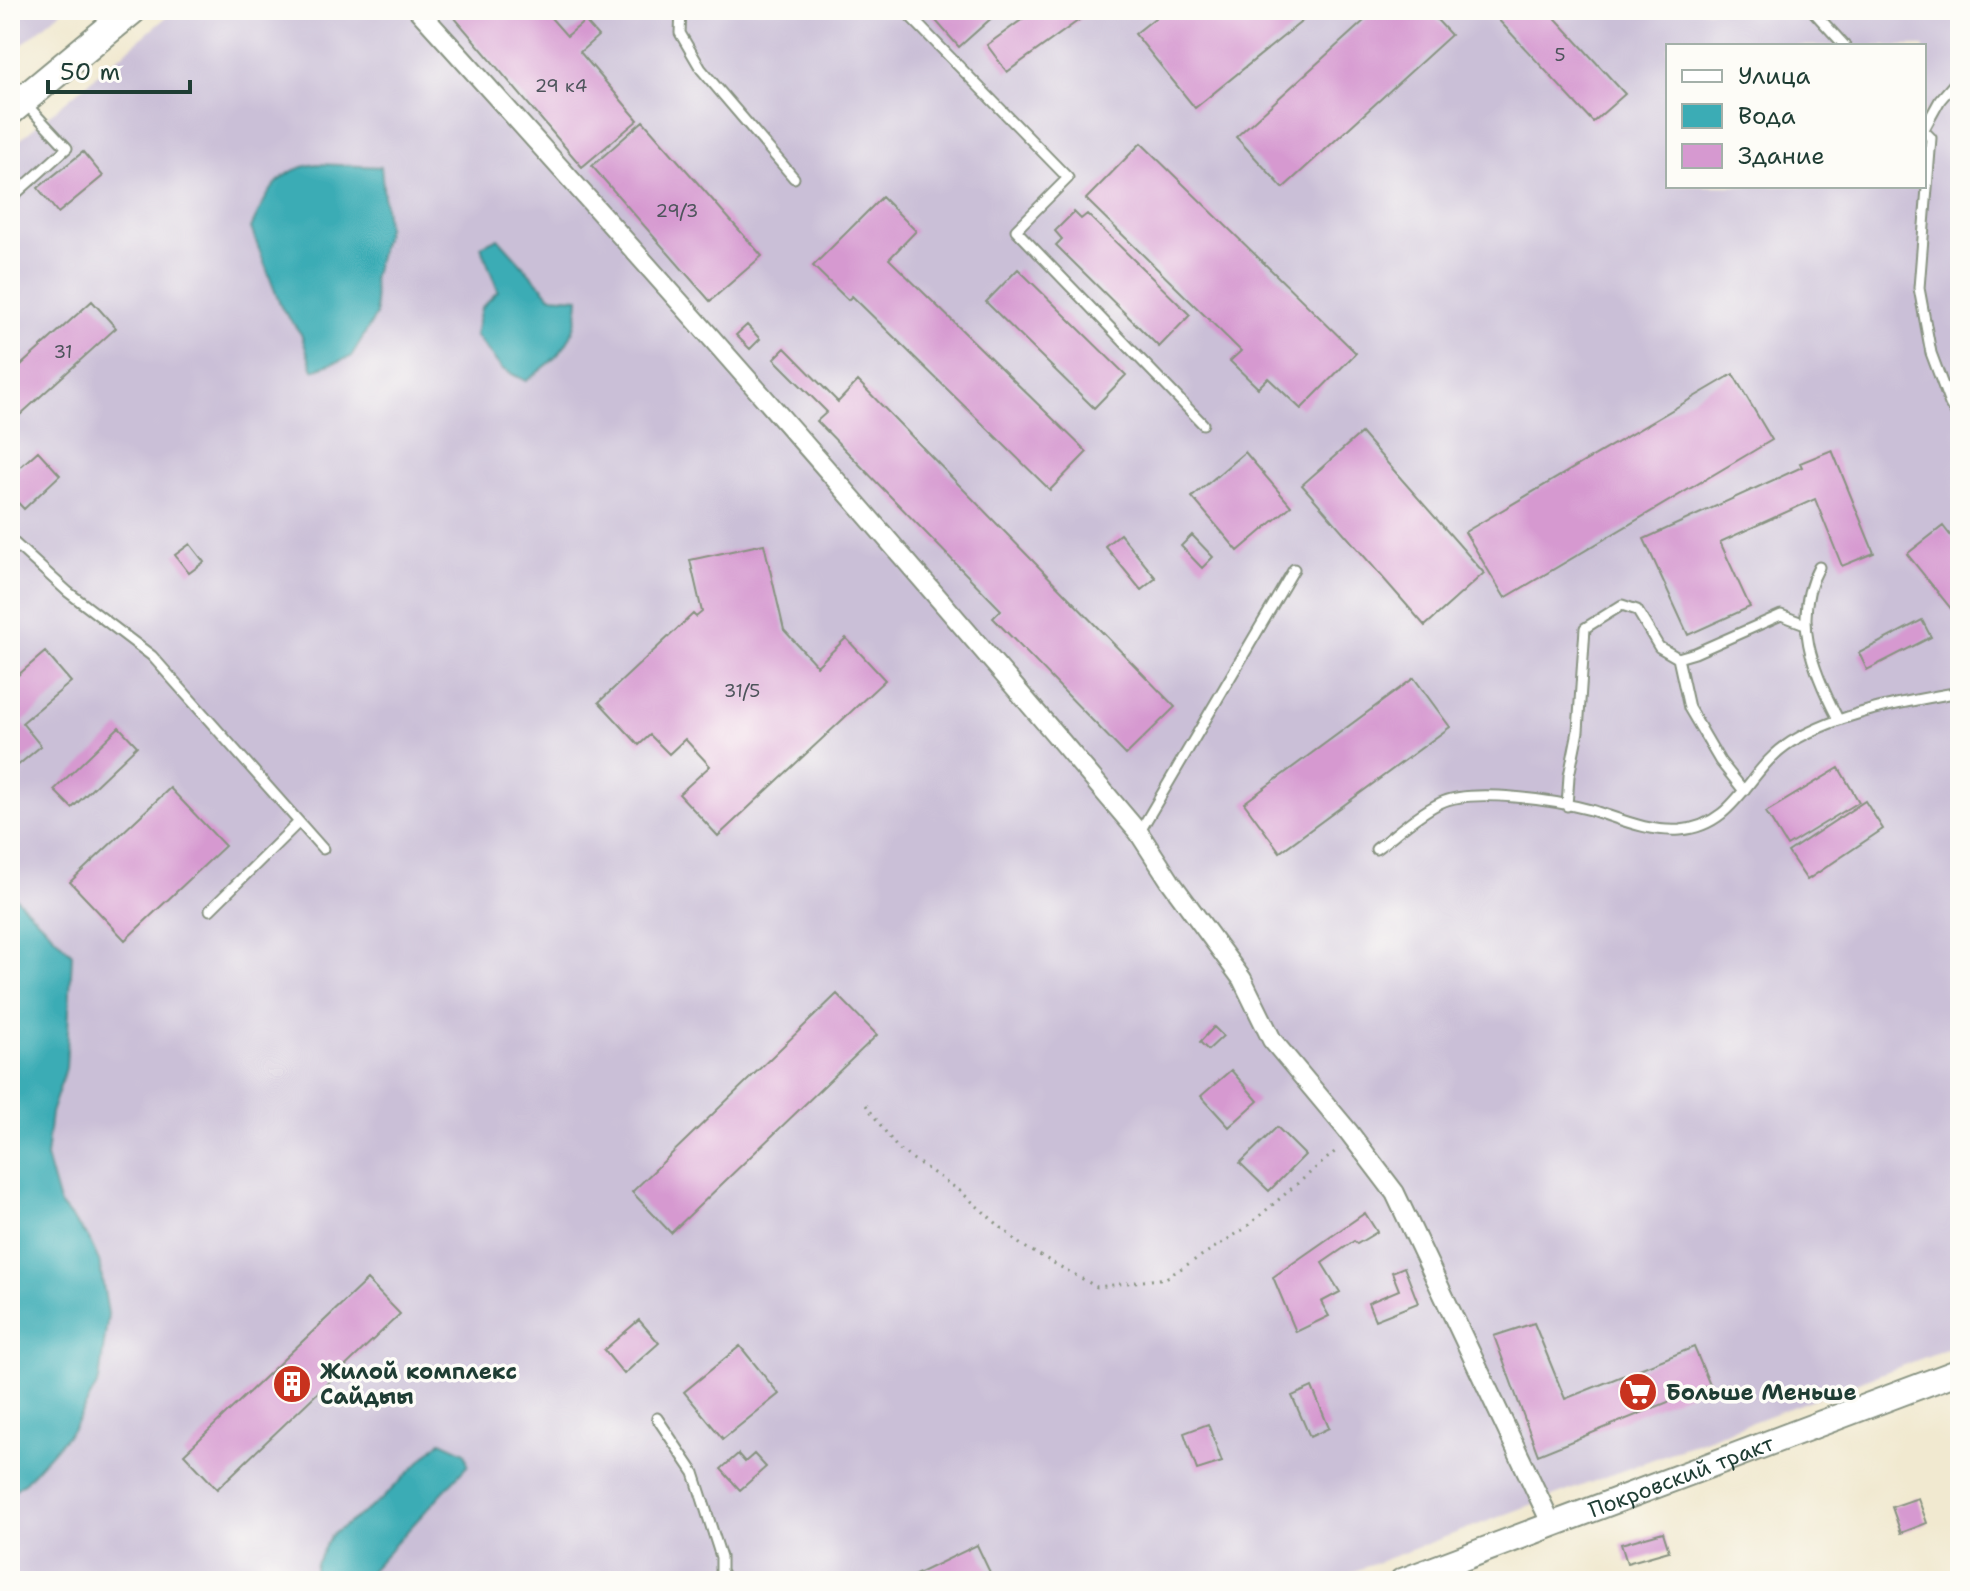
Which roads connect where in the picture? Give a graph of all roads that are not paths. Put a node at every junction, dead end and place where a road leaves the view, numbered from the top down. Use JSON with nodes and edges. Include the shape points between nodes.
{"nodes":[{"id":1,"x":132,"y":10,"type":"edge"},
{"id":2,"x":418,"y":10,"type":"edge"},
{"id":3,"x":681,"y":10,"type":"edge"},
{"id":4,"x":904,"y":10,"type":"edge"},
{"id":5,"x":1812,"y":10,"type":"edge"},
{"id":6,"x":1843,"y":44,"type":"edge"},
{"id":7,"x":1960,"y":77,"type":"edge"},
{"id":8,"x":16,"y":106,"type":"edge"},
{"id":9,"x":1926,"y":126,"type":"edge"},
{"id":10,"x":1926,"y":132,"type":"edge"},
{"id":11,"x":794,"y":178,"type":"dead end"},
{"id":12,"x":10,"y":199,"type":"edge"},
{"id":13,"x":1960,"y":421,"type":"edge"},
{"id":14,"x":1203,"y":424,"type":"dead end"},
{"id":15,"x":10,"y":539,"type":"edge"},
{"id":16,"x":1819,"y":567,"type":"dead end"},
{"id":17,"x":1294,"y":569,"type":"dead end"},
{"id":18,"x":1805,"y":624,"type":"junction"},
{"id":19,"x":1678,"y":658,"type":"junction"},
{"id":20,"x":1960,"y":692,"type":"edge"},
{"id":21,"x":1838,"y":719,"type":"junction"},
{"id":22,"x":1744,"y":791,"type":"junction"},
{"id":23,"x":1567,"y":806,"type":"junction"},
{"id":24,"x":299,"y":822,"type":"junction"},
{"id":25,"x":1139,"y":833,"type":"junction"},
{"id":26,"x":323,"y":849,"type":"dead end"},
{"id":27,"x":1376,"y":849,"type":"dead end"},
{"id":28,"x":210,"y":910,"type":"dead end"},
{"id":29,"x":1960,"y":1371,"type":"edge"},
{"id":30,"x":657,"y":1418,"type":"dead end"},
{"id":31,"x":1552,"y":1525,"type":"junction"},
{"id":32,"x":726,"y":1581,"type":"edge"},
{"id":33,"x":1402,"y":1581,"type":"edge"}],
"edges":[{"from":1,"to":8,"type":"main road"},
{"from":2,"to":25,"type":"street","via":[[911,564]]},
{"from":3,"to":11,"type":"lane","via":[[680,33],[701,69]]},
{"from":4,"to":14,"type":"lane","via":[[1068,178],[1016,230]]},
{"from":5,"to":6,"type":"lane"},
{"from":7,"to":9,"type":"lane"},
{"from":8,"to":12,"type":"lane","via":[[67,148]]},
{"from":10,"to":13,"type":"lane","via":[[1931,138],[1919,288],[1931,353]]},
{"from":15,"to":24,"type":"lane","via":[[68,592],[152,656]]},
{"from":16,"to":18,"type":"lane","via":[[1809,587]]},
{"from":17,"to":25,"type":"lane"},
{"from":18,"to":19,"type":"lane","via":[[1781,615]]},
{"from":18,"to":21,"type":"lane","via":[[1819,683]]},
{"from":19,"to":22,"type":"lane","via":[[1689,708]]},
{"from":19,"to":23,"type":"lane","via":[[1659,647],[1637,610],[1622,605],[1585,628]]},
{"from":20,"to":21,"type":"lane"},
{"from":21,"to":22,"type":"lane","via":[[1789,744]]},
{"from":22,"to":23,"type":"lane","via":[[1712,822],[1679,830],[1638,826]]},
{"from":23,"to":27,"type":"lane","via":[[1519,797],[1441,802]]},
{"from":24,"to":26,"type":"lane"},
{"from":24,"to":28,"type":"lane"},
{"from":25,"to":31,"type":"street","via":[[1242,979],[1272,1040],[1395,1193]]},
{"from":29,"to":31,"type":"main road","name":"Покровский тракт"},
{"from":30,"to":32,"type":"lane","via":[[694,1473]]},
{"from":31,"to":33,"type":"main road","name":"Покровский тракт"}]}
